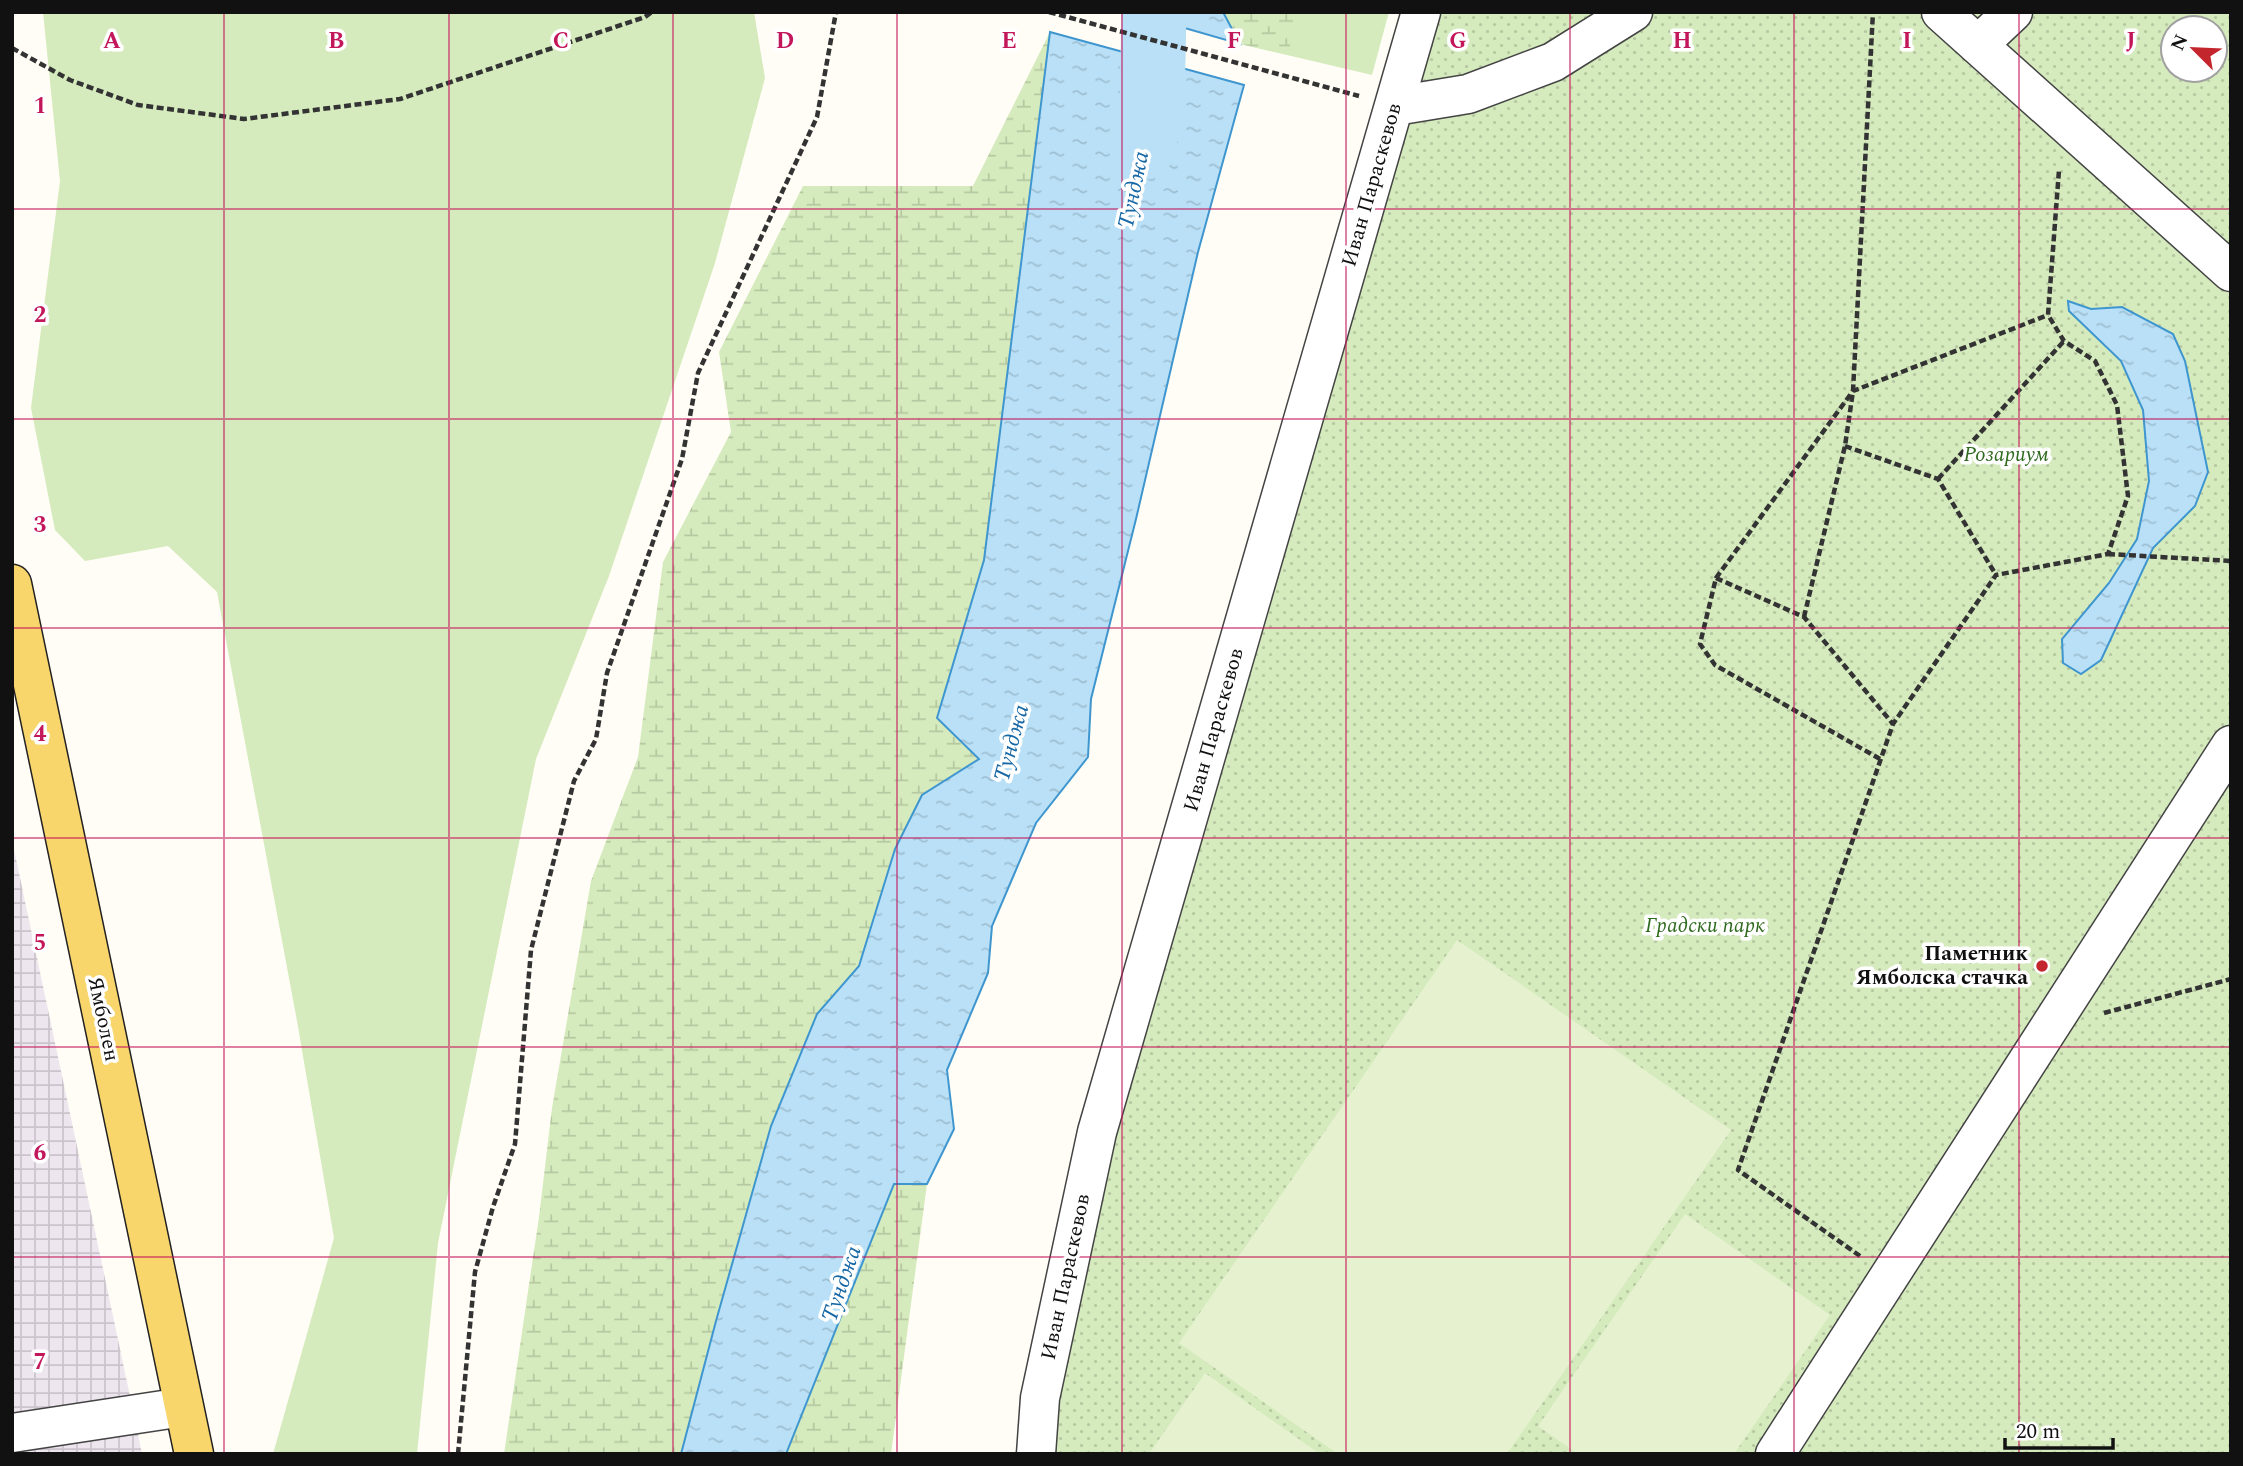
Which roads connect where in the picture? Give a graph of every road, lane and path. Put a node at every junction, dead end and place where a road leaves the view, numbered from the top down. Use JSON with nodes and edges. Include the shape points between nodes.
{"nodes":[{"id":1,"x":652,"y":12,"type":"edge"},
{"id":2,"x":836,"y":12,"type":"edge"},
{"id":3,"x":1049,"y":12,"type":"edge"},
{"id":4,"x":1421,"y":12,"type":"edge"},
{"id":5,"x":1633,"y":12,"type":"edge"},
{"id":6,"x":1873,"y":12,"type":"edge"},
{"id":7,"x":1941,"y":12,"type":"edge"},
{"id":8,"x":2013,"y":12,"type":"edge"},
{"id":9,"x":1978,"y":45,"type":"junction"},
{"id":10,"x":12,"y":48,"type":"edge"},
{"id":11,"x":1377,"y":101,"type":"junction"},
{"id":12,"x":2063,"y":121,"type":"junction"},
{"id":13,"x":2231,"y":272,"type":"edge"},
{"id":14,"x":2048,"y":315,"type":"junction"},
{"id":15,"x":2064,"y":341,"type":"junction"},
{"id":16,"x":1853,"y":391,"type":"junction"},
{"id":17,"x":1845,"y":446,"type":"junction"},
{"id":18,"x":1938,"y":480,"type":"junction"},
{"id":19,"x":2108,"y":554,"type":"junction"},
{"id":20,"x":2231,"y":561,"type":"edge"},
{"id":21,"x":1996,"y":575,"type":"junction"},
{"id":22,"x":1716,"y":578,"type":"junction"},
{"id":23,"x":12,"y":584,"type":"edge"},
{"id":24,"x":1804,"y":617,"type":"junction"},
{"id":25,"x":1893,"y":724,"type":"junction"},
{"id":26,"x":2231,"y":745,"type":"edge"},
{"id":27,"x":1880,"y":759,"type":"junction"},
{"id":28,"x":2231,"y":979,"type":"edge"},
{"id":29,"x":2049,"y":1028,"type":"junction"},
{"id":30,"x":1890,"y":1276,"type":"junction"},
{"id":31,"x":183,"y":1407,"type":"junction"},
{"id":32,"x":12,"y":1433,"type":"edge"},
{"id":33,"x":194,"y":1454,"type":"edge"},
{"id":34,"x":458,"y":1454,"type":"edge"},
{"id":35,"x":1035,"y":1454,"type":"edge"},
{"id":36,"x":1775,"y":1454,"type":"edge"}],
"edges":[{"from":1,"to":10,"type":"path","via":[[400,99],[244,119],[138,105],[70,80]]},
{"from":2,"to":34,"type":"path","via":[[817,117],[698,373],[682,459],[607,673],[596,739],[574,780],[531,950],[515,1144],[475,1272]]},
{"from":3,"to":11,"type":"path"},
{"from":4,"to":11,"type":"street","name":"Иван Параскевов"},
{"from":5,"to":11,"type":"street","via":[[1553,62],[1468,94]]},
{"from":6,"to":16,"type":"path"},
{"from":7,"to":9,"type":"street"},
{"from":8,"to":9,"type":"street"},
{"from":9,"to":12,"type":"street"},
{"from":11,"to":35,"type":"street","name":"Иван Параскевов","via":[[1097,1132],[1040,1398]]},
{"from":12,"to":13,"type":"street"},
{"from":12,"to":14,"type":"path"},
{"from":14,"to":15,"type":"path"},
{"from":14,"to":16,"type":"path"},
{"from":15,"to":18,"type":"path"},
{"from":15,"to":19,"type":"path","via":[[2095,361],[2117,405],[2128,496]]},
{"from":16,"to":17,"type":"path"},
{"from":16,"to":22,"type":"path"},
{"from":17,"to":18,"type":"path"},
{"from":17,"to":24,"type":"path"},
{"from":18,"to":21,"type":"path"},
{"from":19,"to":20,"type":"path"},
{"from":19,"to":21,"type":"path"},
{"from":21,"to":25,"type":"path"},
{"from":22,"to":24,"type":"path"},
{"from":22,"to":27,"type":"path","via":[[1700,644],[1715,665]]},
{"from":23,"to":31,"type":"main road","name":"Ямболен"},
{"from":24,"to":25,"type":"path"},
{"from":25,"to":27,"type":"path"},
{"from":26,"to":29,"type":"street"},
{"from":27,"to":30,"type":"path","via":[[1738,1170]]},
{"from":28,"to":29,"type":"path"},
{"from":29,"to":30,"type":"street"},
{"from":30,"to":36,"type":"street"},
{"from":31,"to":32,"type":"street"},
{"from":31,"to":33,"type":"main road","name":"Ямболен"}]}
